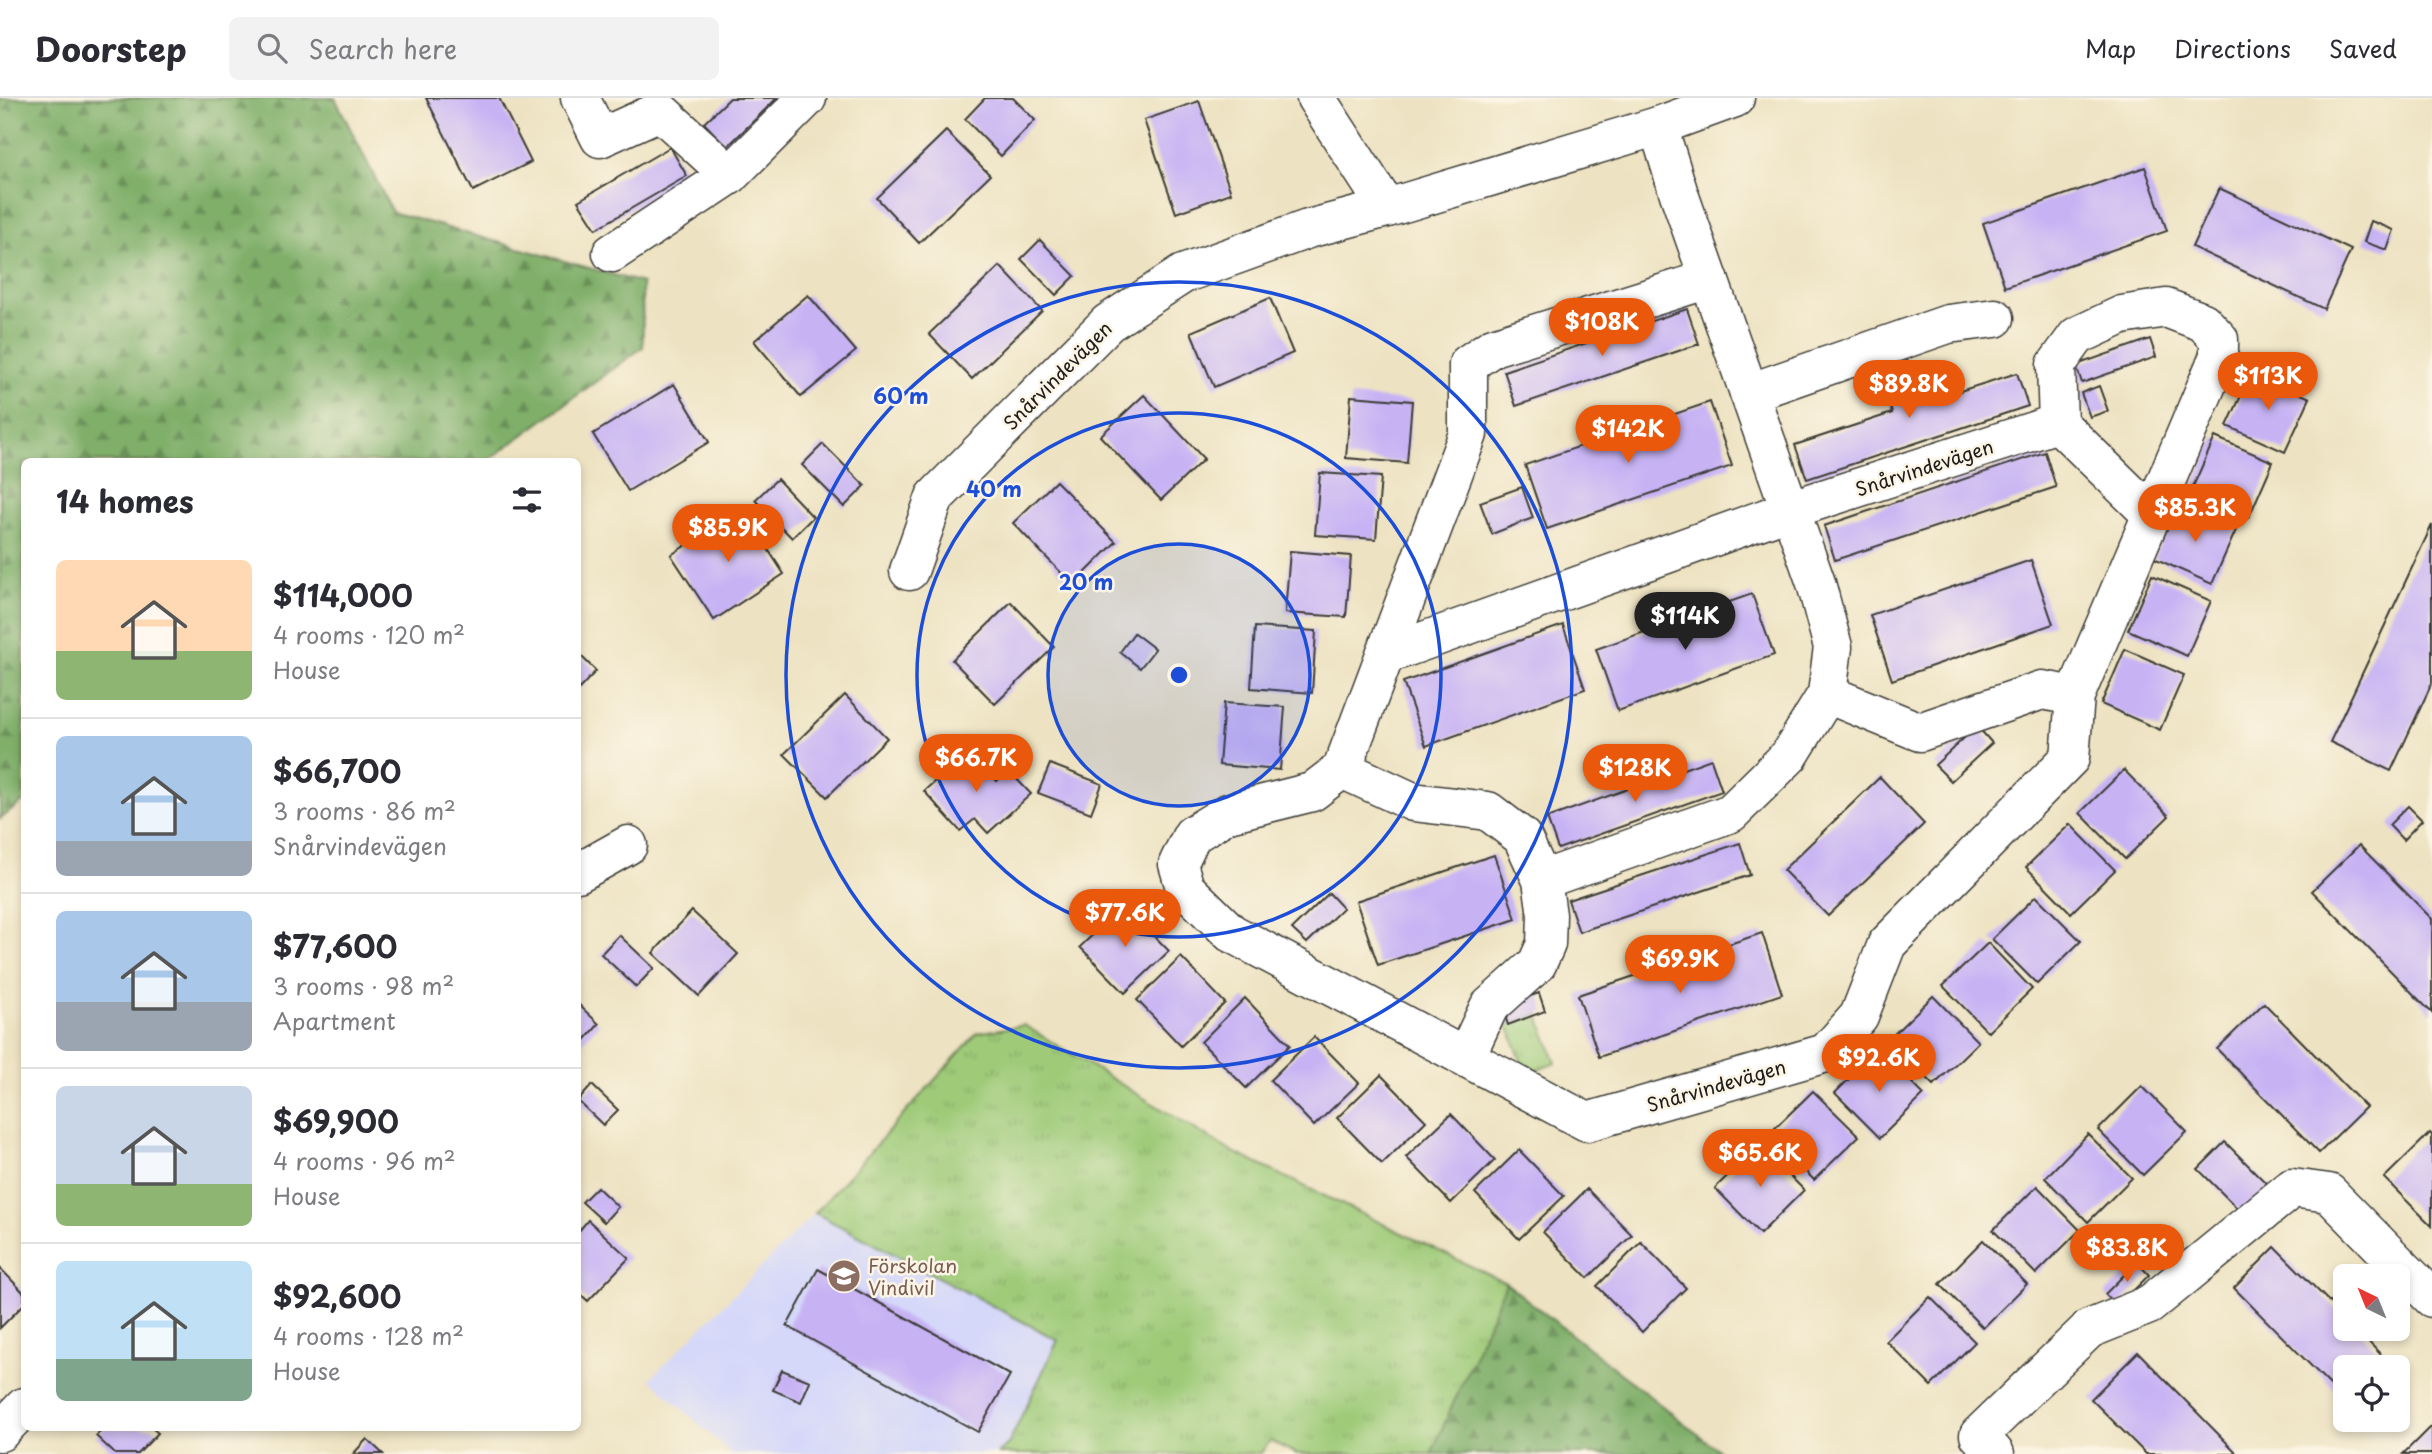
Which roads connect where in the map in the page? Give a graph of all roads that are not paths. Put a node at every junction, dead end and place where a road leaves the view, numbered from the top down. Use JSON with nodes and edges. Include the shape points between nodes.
{"nodes":[{"id":1,"x":580,"y":98,"type":"edge"},
{"id":2,"x":807,"y":98,"type":"edge"},
{"id":3,"x":1316,"y":98,"type":"edge"},
{"id":4,"x":1735,"y":98,"type":"edge"},
{"id":5,"x":1658,"y":126,"type":"junction"},
{"id":6,"x":730,"y":175,"type":"junction"},
{"id":7,"x":1387,"y":208,"type":"junction"},
{"id":8,"x":612,"y":253,"type":"dead end"},
{"id":9,"x":1709,"y":279,"type":"junction"},
{"id":10,"x":1995,"y":318,"type":"dead end"},
{"id":11,"x":1749,"y":393,"type":"junction"},
{"id":12,"x":2058,"y":423,"type":"junction"},
{"id":13,"x":1789,"y":510,"type":"junction"},
{"id":14,"x":2151,"y":515,"type":"junction"},
{"id":15,"x":909,"y":570,"type":"dead end"},
{"id":16,"x":1385,"y":655,"type":"junction"},
{"id":17,"x":1827,"y":694,"type":"junction"},
{"id":18,"x":2075,"y":696,"type":"junction"},
{"id":19,"x":1342,"y":769,"type":"junction"},
{"id":20,"x":628,"y":845,"type":"dead end"},
{"id":21,"x":581,"y":871,"type":"edge"},
{"id":22,"x":1542,"y":880,"type":"junction"},
{"id":23,"x":1465,"y":1058,"type":"junction"},
{"id":24,"x":2432,"y":1298,"type":"edge"},
{"id":25,"x":21,"y":1410,"type":"edge"},
{"id":26,"x":0,"y":1432,"type":"edge"},
{"id":27,"x":1995,"y":1454,"type":"edge"}],
"edges":[{"from":1,"to":6,"type":"street","via":[[600,138],[660,111]]},
{"from":2,"to":6,"type":"street"},
{"from":3,"to":7,"type":"street"},
{"from":4,"to":5,"type":"street","name":"Snårvindevägen"},
{"from":5,"to":7,"type":"street","name":"Snårvindevägen"},
{"from":5,"to":9,"type":"street"},
{"from":6,"to":8,"type":"street"},
{"from":7,"to":15,"type":"street","name":"Snårvindevägen","via":[[1308,229],[1183,274],[1108,323],[936,497]]},
{"from":9,"to":11,"type":"street"},
{"from":9,"to":16,"type":"street","via":[[1493,347],[1468,364],[1468,434]]},
{"from":10,"to":11,"type":"street","via":[[1948,324]]},
{"from":11,"to":13,"type":"street"},
{"from":12,"to":13,"type":"street","name":"Snårvindevägen"},
{"from":12,"to":14,"type":"street"},
{"from":12,"to":14,"type":"street","name":"Snårvindevägen","via":[[2056,365],[2077,336],[2122,315],[2166,309],[2203,322],[2219,339],[2219,356]]},
{"from":13,"to":16,"type":"street","name":"Snårvindevägen"},
{"from":13,"to":17,"type":"street","via":[[1833,647]]},
{"from":14,"to":18,"type":"street","name":"Snårvindevägen"},
{"from":16,"to":19,"type":"street"},
{"from":17,"to":18,"type":"street","via":[[1920,732],[2042,690]]},
{"from":17,"to":22,"type":"street","via":[[1789,757],[1731,813]]},
{"from":18,"to":23,"type":"street","name":"Snårvindevägen","via":[[2070,758],[1887,944],[1859,1016],[1826,1053],[1587,1122]]},
{"from":19,"to":22,"type":"street","via":[[1413,802],[1488,811],[1522,837]]},
{"from":19,"to":23,"type":"street","name":"Snårvindevägen","via":[[1312,792],[1228,813],[1192,835],[1178,864],[1185,888],[1231,933]]},
{"from":20,"to":21,"type":"street"},
{"from":22,"to":23,"type":"street","via":[[1546,944],[1537,964],[1489,1007]]},
{"from":24,"to":27,"type":"street","via":[[2329,1193],[2292,1188],[2149,1305],[2089,1329],[1979,1435]]},
{"from":25,"to":26,"type":"street"}]}
